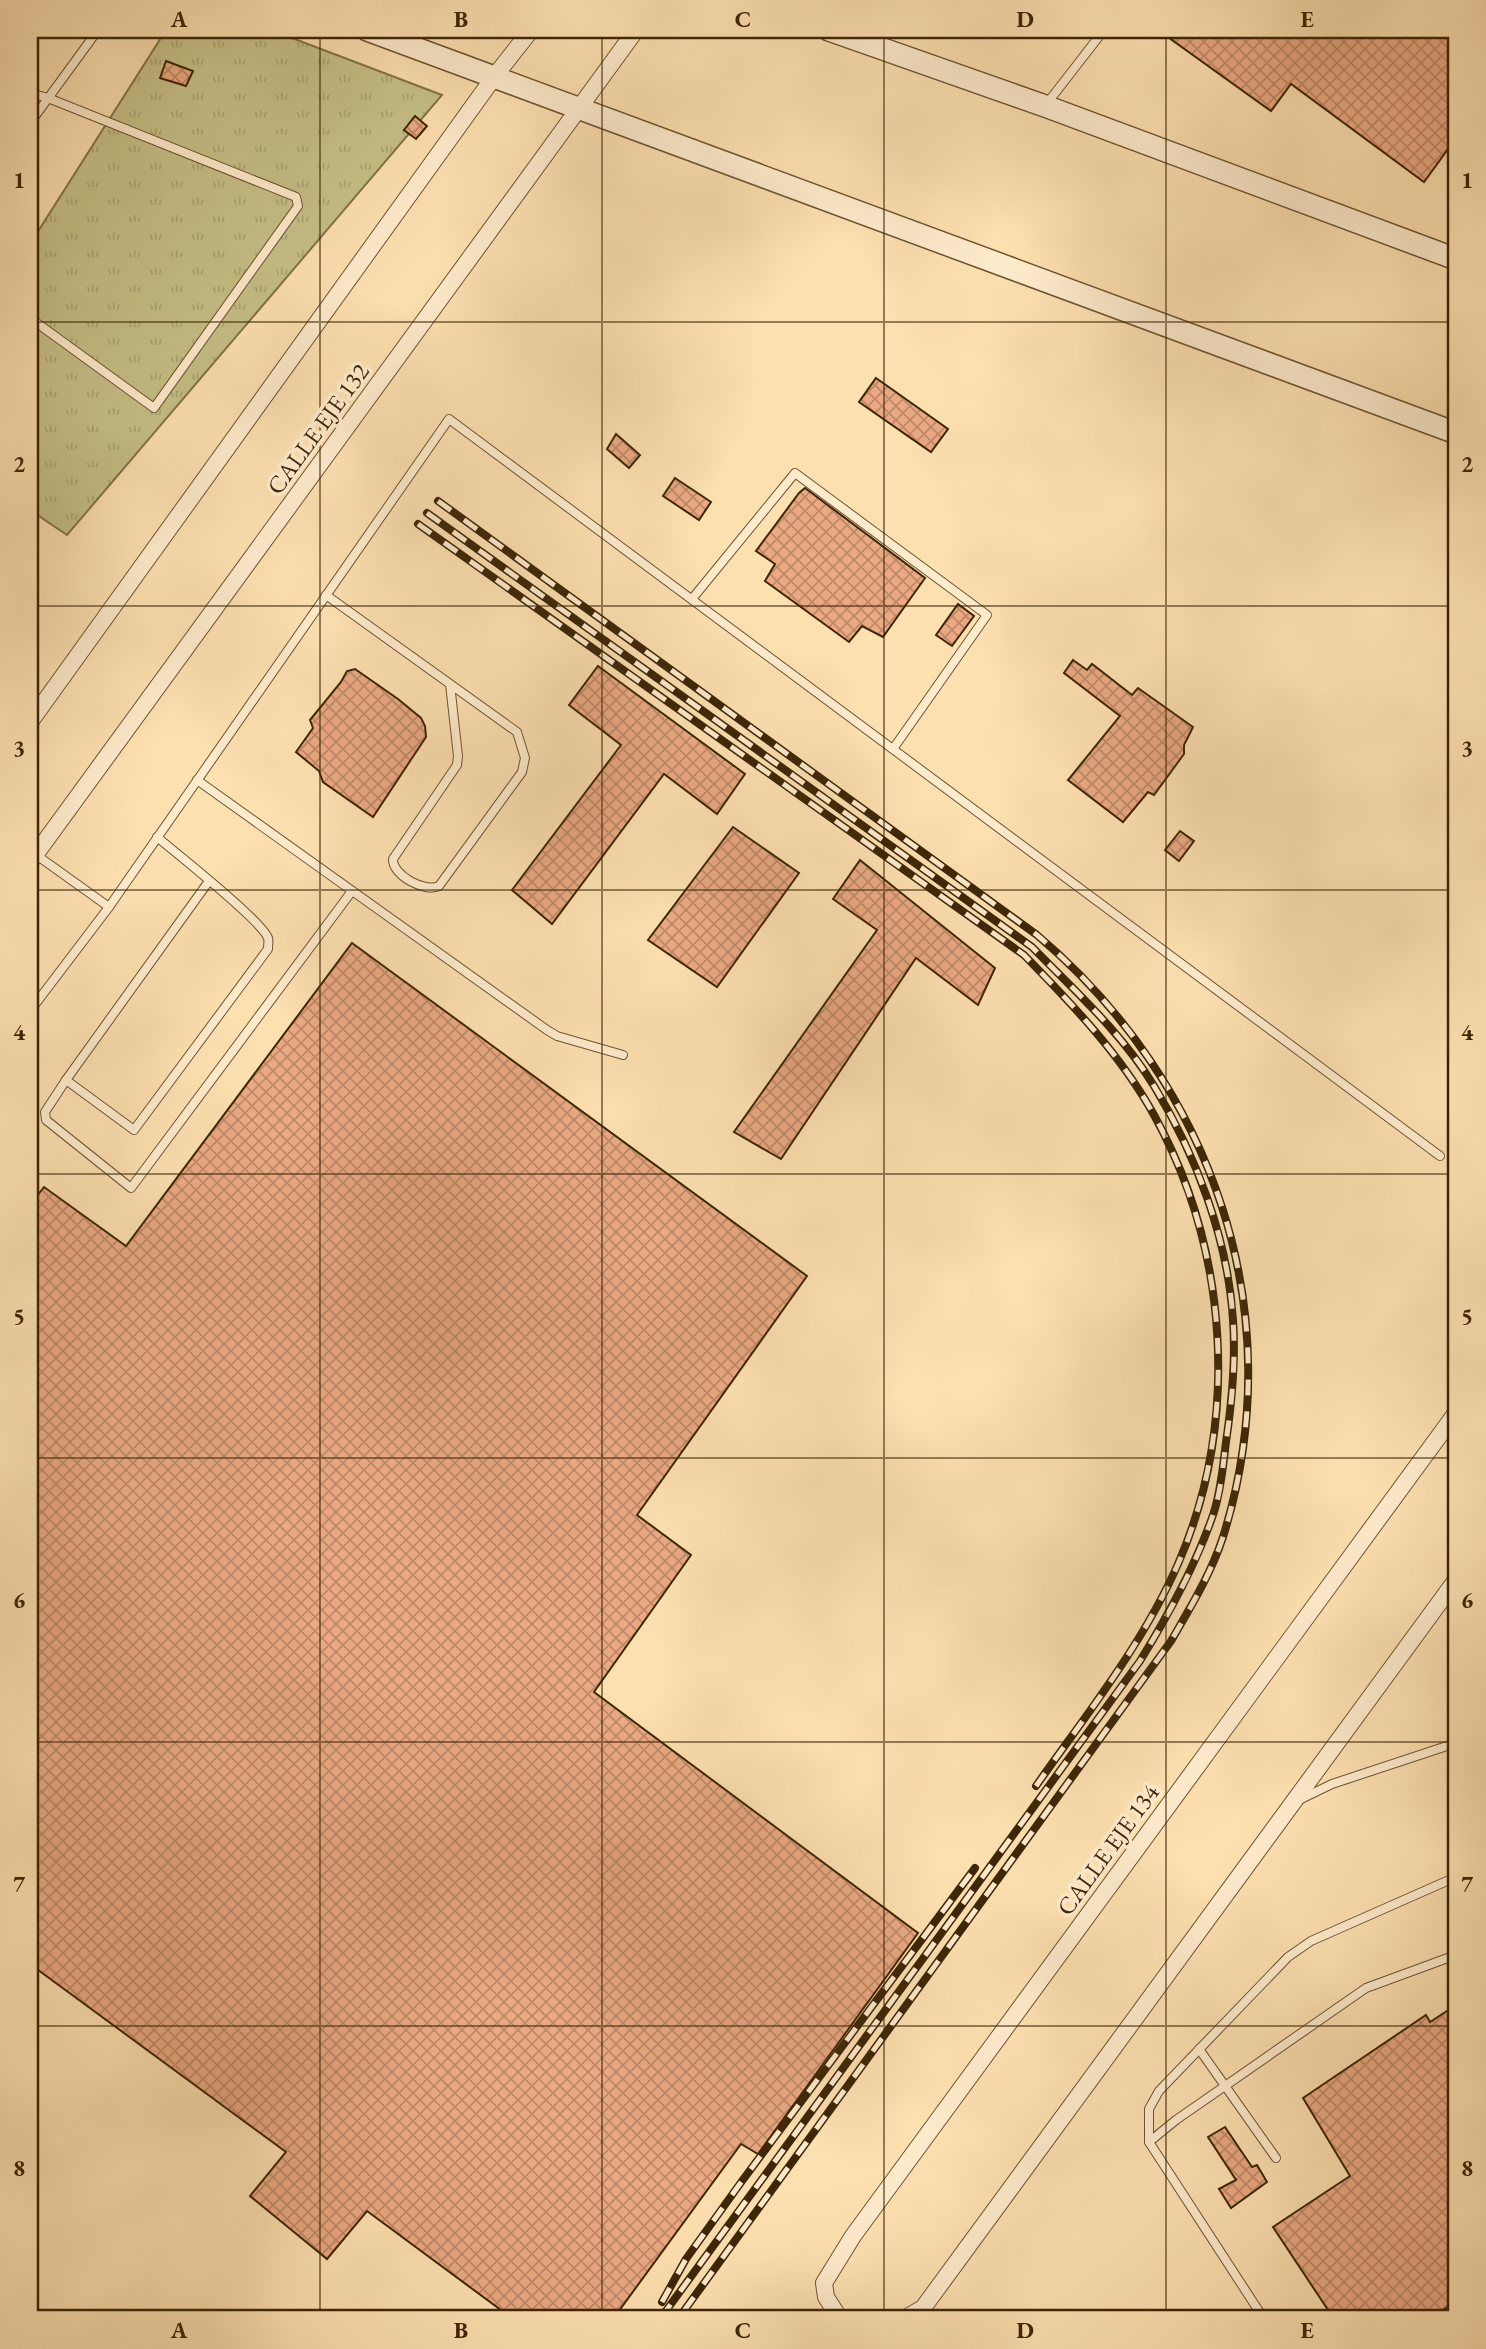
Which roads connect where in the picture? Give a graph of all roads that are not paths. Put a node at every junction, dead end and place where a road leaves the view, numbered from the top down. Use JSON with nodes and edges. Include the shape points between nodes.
{"nodes":[{"id":1,"x":98,"y":30,"type":"edge"},
{"id":2,"x":367,"y":30,"type":"edge"},
{"id":3,"x":531,"y":30,"type":"edge"},
{"id":4,"x":636,"y":30,"type":"edge"},
{"id":5,"x":830,"y":30,"type":"edge"},
{"id":6,"x":1104,"y":30,"type":"edge"},
{"id":7,"x":494,"y":77,"type":"junction"},
{"id":8,"x":30,"y":93,"type":"edge"},
{"id":9,"x":48,"y":98,"type":"junction"},
{"id":10,"x":1045,"y":106,"type":"junction"},
{"id":11,"x":580,"y":108,"type":"junction"},
{"id":12,"x":30,"y":123,"type":"edge"},
{"id":13,"x":1456,"y":259,"type":"edge"},
{"id":14,"x":30,"y":318,"type":"edge"},
{"id":15,"x":1456,"y":433,"type":"edge"},
{"id":16,"x":326,"y":595,"type":"junction"},
{"id":17,"x":692,"y":599,"type":"junction"},
{"id":18,"x":450,"y":684,"type":"junction"},
{"id":19,"x":30,"y":722,"type":"edge"},
{"id":20,"x":893,"y":749,"type":"junction"},
{"id":21,"x":197,"y":780,"type":"junction"},
{"id":22,"x":157,"y":837,"type":"junction"},
{"id":23,"x":32,"y":855,"type":"edge"},
{"id":24,"x":209,"y":881,"type":"junction"},
{"id":25,"x":352,"y":891,"type":"junction"},
{"id":26,"x":108,"y":907,"type":"junction"},
{"id":27,"x":30,"y":1011,"type":"edge"},
{"id":28,"x":623,"y":1055,"type":"dead end"},
{"id":29,"x":66,"y":1080,"type":"junction"},
{"id":30,"x":1440,"y":1156,"type":"dead end"},
{"id":31,"x":1456,"y":1413,"type":"edge"},
{"id":32,"x":1456,"y":1580,"type":"edge"},
{"id":33,"x":1456,"y":1743,"type":"edge"},
{"id":34,"x":1293,"y":1803,"type":"junction"},
{"id":35,"x":1456,"y":1877,"type":"edge"},
{"id":36,"x":1456,"y":1955,"type":"edge"},
{"id":37,"x":1199,"y":2049,"type":"junction"},
{"id":38,"x":1224,"y":2087,"type":"junction"},
{"id":39,"x":1149,"y":2142,"type":"junction"},
{"id":40,"x":1276,"y":2158,"type":"dead end"},
{"id":41,"x":919,"y":2314,"type":"edge"},
{"id":42,"x":842,"y":2319,"type":"edge"},
{"id":43,"x":904,"y":2319,"type":"edge"},
{"id":44,"x":1264,"y":2319,"type":"edge"}],
"edges":[{"from":1,"to":9,"type":"lane"},
{"from":2,"to":7,"type":"street"},
{"from":3,"to":7,"type":"street"},
{"from":4,"to":11,"type":"street","name":"CALLE EJE 132"},
{"from":5,"to":10,"type":"street"},
{"from":6,"to":10,"type":"lane"},
{"from":7,"to":11,"type":"street"},
{"from":7,"to":19,"type":"street"},
{"from":8,"to":9,"type":"lane"},
{"from":9,"to":12,"type":"lane"},
{"from":9,"to":14,"type":"lane","via":[[296,197],[298,206],[154,408]]},
{"from":10,"to":13,"type":"street"},
{"from":11,"to":15,"type":"street"},
{"from":11,"to":23,"type":"street","name":"CALLE EJE 132"},
{"from":16,"to":17,"type":"lane","via":[[449,419]]},
{"from":16,"to":18,"type":"lane"},
{"from":16,"to":21,"type":"lane"},
{"from":17,"to":20,"type":"lane"},
{"from":17,"to":20,"type":"lane","via":[[795,472],[988,615]]},
{"from":18,"to":18,"type":"lane","via":[[457,765],[392,865],[397,873],[433,889],[522,772],[525,758],[517,732]]},
{"from":20,"to":30,"type":"lane"},
{"from":21,"to":22,"type":"lane"},
{"from":21,"to":25,"type":"lane"},
{"from":22,"to":24,"type":"lane"},
{"from":22,"to":26,"type":"lane"},
{"from":23,"to":26,"type":"lane"},
{"from":24,"to":29,"type":"lane"},
{"from":24,"to":29,"type":"lane","via":[[259,925],[268,938],[268,949],[134,1130]]},
{"from":25,"to":28,"type":"lane","via":[[547,1030]]},
{"from":25,"to":29,"type":"lane","via":[[131,1188],[46,1120],[45,1112]]},
{"from":26,"to":27,"type":"lane"},
{"from":31,"to":42,"type":"street","name":"CALLE EJE 134","via":[[853,2236],[824,2283],[826,2297]]},
{"from":32,"to":34,"type":"street"},
{"from":33,"to":34,"type":"lane","via":[[1332,1784]]},
{"from":34,"to":41,"type":"street"},
{"from":35,"to":37,"type":"lane","via":[[1311,1941],[1288,1957]]},
{"from":36,"to":38,"type":"lane","via":[[1366,1988]]},
{"from":37,"to":38,"type":"lane"},
{"from":37,"to":39,"type":"lane","via":[[1159,2091],[1149,2109]]},
{"from":38,"to":39,"type":"lane"},
{"from":38,"to":40,"type":"lane"},
{"from":39,"to":44,"type":"lane"},
{"from":41,"to":43,"type":"street"}]}
